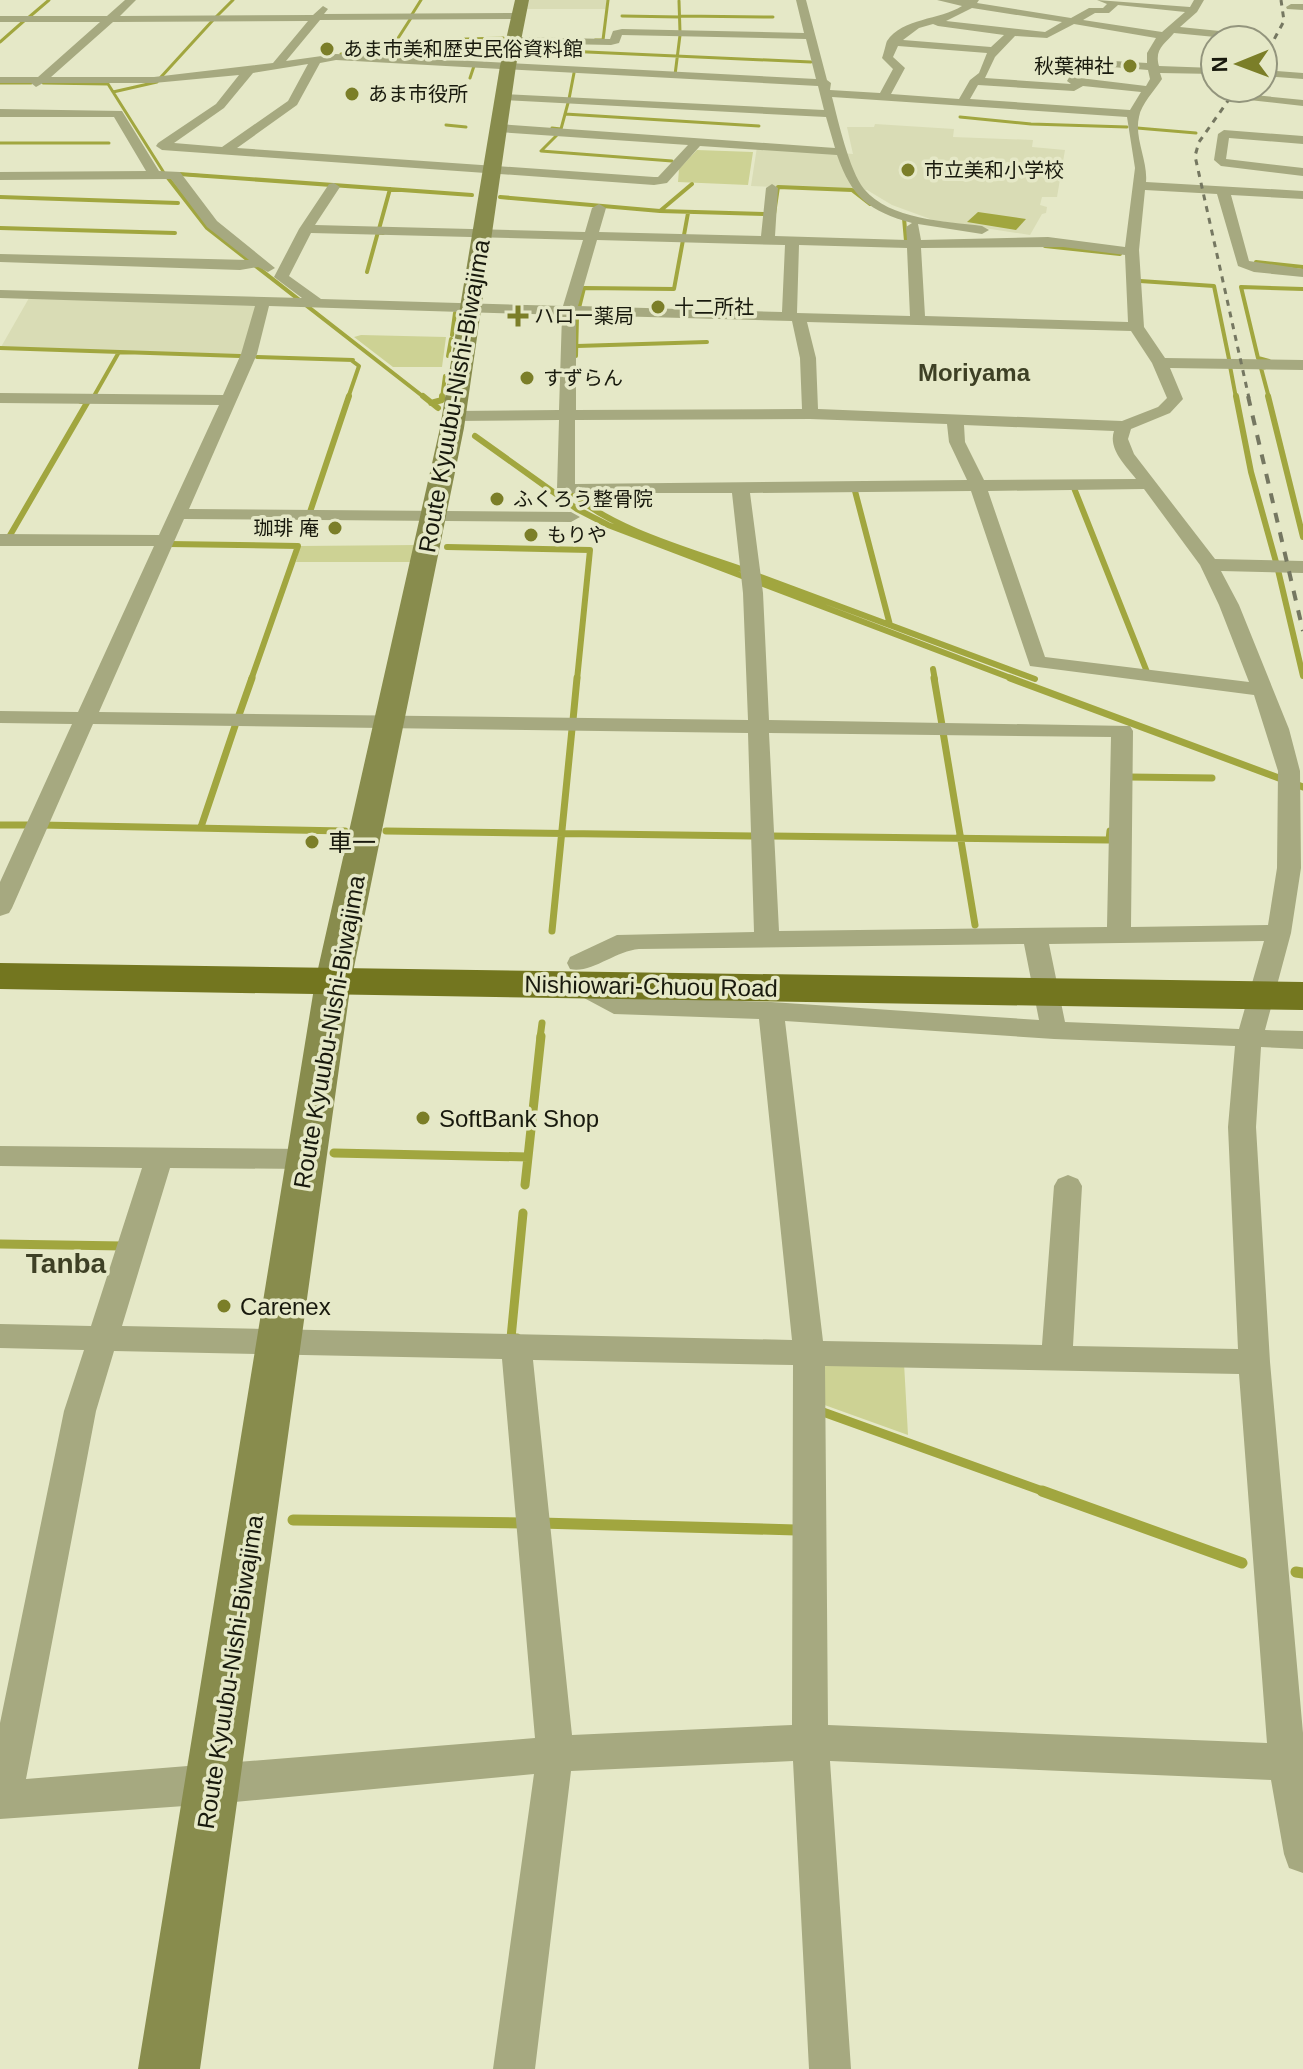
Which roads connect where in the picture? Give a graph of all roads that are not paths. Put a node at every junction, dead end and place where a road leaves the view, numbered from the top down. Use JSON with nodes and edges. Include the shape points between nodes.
{"nodes":[{"id":1,"x":131,"y":0,"type":"edge"},
{"id":2,"x":331,"y":0,"type":"edge"},
{"id":3,"x":801,"y":0,"type":"edge"},
{"id":4,"x":942,"y":0,"type":"edge"},
{"id":5,"x":1102,"y":0,"type":"edge"},
{"id":6,"x":1116,"y":1,"type":"edge"},
{"id":7,"x":972,"y":3,"type":"edge"},
{"id":8,"x":1196,"y":5,"type":"edge"},
{"id":9,"x":316,"y":18,"type":"junction"},
{"id":10,"x":0,"y":19,"type":"edge"},
{"id":11,"x":110,"y":19,"type":"junction"},
{"id":12,"x":1067,"y":22,"type":"junction"},
{"id":13,"x":938,"y":23,"type":"junction"},
{"id":14,"x":1012,"y":33,"type":"junction"},
{"id":15,"x":1170,"y":33,"type":"junction"},
{"id":16,"x":1199,"y":35,"type":"edge"},
{"id":17,"x":811,"y":36,"type":"junction"},
{"id":18,"x":892,"y":42,"type":"junction"},
{"id":19,"x":994,"y":50,"type":"junction"},
{"id":20,"x":510,"y":58,"type":"edge"},
{"id":21,"x":316,"y":60,"type":"junction"},
{"id":22,"x":277,"y":65,"type":"junction"},
{"id":23,"x":1154,"y":68,"type":"junction"},
{"id":24,"x":249,"y":70,"type":"junction"},
{"id":25,"x":1199,"y":70,"type":"edge"},
{"id":26,"x":1279,"y":74,"type":"edge"},
{"id":27,"x":1303,"y":76,"type":"edge"},
{"id":28,"x":0,"y":80,"type":"edge"},
{"id":29,"x":41,"y":80,"type":"junction"},
{"id":30,"x":975,"y":81,"type":"junction"},
{"id":31,"x":1080,"y":82,"type":"junction"},
{"id":32,"x":826,"y":88,"type":"junction"},
{"id":33,"x":1150,"y":90,"type":"junction"},
{"id":34,"x":24,"y":95,"type":"dead end"},
{"id":35,"x":884,"y":96,"type":"junction"},
{"id":36,"x":963,"y":101,"type":"junction"},
{"id":37,"x":1279,"y":101,"type":"edge"},
{"id":38,"x":1303,"y":103,"type":"edge"},
{"id":39,"x":4,"y":111,"type":"edge"},
{"id":40,"x":833,"y":114,"type":"junction"},
{"id":41,"x":1133,"y":114,"type":"junction"},
{"id":42,"x":1303,"y":139,"type":"edge"},
{"id":43,"x":698,"y":141,"type":"junction"},
{"id":44,"x":151,"y":147,"type":"junction"},
{"id":45,"x":225,"y":150,"type":"junction"},
{"id":46,"x":844,"y":152,"type":"junction"},
{"id":47,"x":493,"y":169,"type":"junction"},
{"id":48,"x":1303,"y":172,"type":"edge"},
{"id":49,"x":162,"y":175,"type":"junction"},
{"id":50,"x":0,"y":176,"type":"edge"},
{"id":51,"x":1140,"y":186,"type":"junction"},
{"id":52,"x":334,"y":187,"type":"dead end"},
{"id":53,"x":772,"y":188,"type":"dead end"},
{"id":54,"x":1223,"y":191,"type":"junction"},
{"id":55,"x":1303,"y":195,"type":"edge"},
{"id":56,"x":599,"y":208,"type":"dead end"},
{"id":57,"x":912,"y":218,"type":"junction"},
{"id":58,"x":306,"y":229,"type":"junction"},
{"id":59,"x":483,"y":232,"type":"junction"},
{"id":60,"x":592,"y":235,"type":"junction"},
{"id":61,"x":768,"y":240,"type":"junction"},
{"id":62,"x":792,"y":240,"type":"junction"},
{"id":63,"x":1066,"y":243,"type":"junction"},
{"id":64,"x":914,"y":244,"type":"junction"},
{"id":65,"x":1132,"y":252,"type":"junction"},
{"id":66,"x":0,"y":258,"type":"edge"},
{"id":67,"x":253,"y":263,"type":"junction"},
{"id":68,"x":1303,"y":273,"type":"edge"},
{"id":69,"x":281,"y":277,"type":"junction"},
{"id":70,"x":48,"y":278,"type":"junction"},
{"id":71,"x":0,"y":294,"type":"edge"},
{"id":72,"x":263,"y":303,"type":"junction"},
{"id":73,"x":316,"y":304,"type":"junction"},
{"id":74,"x":472,"y":308,"type":"junction"},
{"id":75,"x":569,"y":312,"type":"junction"},
{"id":76,"x":794,"y":318,"type":"junction"},
{"id":77,"x":918,"y":320,"type":"junction"},
{"id":78,"x":1136,"y":327,"type":"junction"},
{"id":79,"x":1160,"y":363,"type":"junction"},
{"id":80,"x":1303,"y":365,"type":"edge"},
{"id":81,"x":0,"y":398,"type":"edge"},
{"id":82,"x":229,"y":400,"type":"junction"},
{"id":83,"x":810,"y":414,"type":"junction"},
{"id":84,"x":454,"y":416,"type":"junction"},
{"id":85,"x":567,"y":416,"type":"junction"},
{"id":86,"x":955,"y":418,"type":"junction"},
{"id":87,"x":1124,"y":426,"type":"junction"},
{"id":88,"x":1147,"y":484,"type":"junction"},
{"id":89,"x":978,"y":486,"type":"junction"},
{"id":90,"x":740,"y":487,"type":"junction"},
{"id":91,"x":177,"y":514,"type":"junction"},
{"id":92,"x":434,"y":515,"type":"junction"},
{"id":93,"x":571,"y":517,"type":"dead end"},
{"id":94,"x":0,"y":540,"type":"edge"},
{"id":95,"x":166,"y":541,"type":"junction"},
{"id":96,"x":1209,"y":565,"type":"junction"},
{"id":97,"x":1303,"y":567,"type":"edge"},
{"id":98,"x":1262,"y":690,"type":"junction"},
{"id":99,"x":0,"y":717,"type":"edge"},
{"id":100,"x":84,"y":718,"type":"junction"},
{"id":101,"x":389,"y":722,"type":"junction"},
{"id":102,"x":758,"y":726,"type":"junction"},
{"id":103,"x":0,"y":908,"type":"edge"},
{"id":104,"x":1279,"y":933,"type":"junction"},
{"id":105,"x":1119,"y":935,"type":"junction"},
{"id":106,"x":1035,"y":936,"type":"junction"},
{"id":107,"x":767,"y":940,"type":"junction"},
{"id":108,"x":0,"y":956,"type":"edge"},
{"id":109,"x":335,"y":971,"type":"junction"},
{"id":110,"x":1303,"y":973,"type":"edge"},
{"id":111,"x":580,"y":974,"type":"junction"},
{"id":112,"x":0,"y":976,"type":"edge"},
{"id":113,"x":974,"y":980,"type":"junction"},
{"id":114,"x":1303,"y":996,"type":"edge"},
{"id":115,"x":771,"y":1011,"type":"junction"},
{"id":116,"x":1054,"y":1030,"type":"junction"},
{"id":117,"x":1249,"y":1039,"type":"junction"},
{"id":118,"x":1303,"y":1040,"type":"edge"},
{"id":119,"x":0,"y":1156,"type":"edge"},
{"id":120,"x":159,"y":1157,"type":"junction"},
{"id":121,"x":307,"y":1159,"type":"junction"},
{"id":122,"x":1068,"y":1186,"type":"dead end"},
{"id":123,"x":0,"y":1336,"type":"edge"},
{"id":124,"x":101,"y":1338,"type":"junction"},
{"id":125,"x":280,"y":1341,"type":"junction"},
{"id":126,"x":516,"y":1345,"type":"junction"},
{"id":127,"x":809,"y":1353,"type":"junction"},
{"id":128,"x":1057,"y":1358,"type":"junction"},
{"id":129,"x":1254,"y":1362,"type":"junction"},
{"id":130,"x":810,"y":1742,"type":"junction"},
{"id":131,"x":555,"y":1754,"type":"junction"},
{"id":132,"x":1287,"y":1762,"type":"junction"},
{"id":133,"x":213,"y":1785,"type":"junction"},
{"id":134,"x":1,"y":1800,"type":"edge"},
{"id":135,"x":1303,"y":1854,"type":"edge"},
{"id":136,"x":169,"y":2069,"type":"edge"},
{"id":137,"x":514,"y":2069,"type":"edge"},
{"id":138,"x":830,"y":2069,"type":"edge"}],
"edges":[{"from":1,"to":11,"type":"street"},
{"from":2,"to":9,"type":"street"},
{"from":3,"to":17,"type":"street"},
{"from":4,"to":7,"type":"street"},
{"from":5,"to":6,"type":"street"},
{"from":6,"to":8,"type":"street"},
{"from":6,"to":12,"type":"street","via":[[1105,11],[1093,10]]},
{"from":7,"to":12,"type":"street"},
{"from":7,"to":13,"type":"street"},
{"from":8,"to":15,"type":"street"},
{"from":9,"to":11,"type":"street"},
{"from":9,"to":20,"type":"street"},
{"from":9,"to":22,"type":"street"},
{"from":10,"to":11,"type":"street"},
{"from":11,"to":29,"type":"street"},
{"from":12,"to":14,"type":"street","via":[[1047,35]]},
{"from":12,"to":15,"type":"street"},
{"from":13,"to":14,"type":"street"},
{"from":13,"to":18,"type":"street","via":[[921,21]]},
{"from":14,"to":19,"type":"street"},
{"from":15,"to":16,"type":"street"},
{"from":15,"to":23,"type":"street","via":[[1153,49]]},
{"from":17,"to":20,"type":"street","via":[[622,32],[611,42]]},
{"from":17,"to":32,"type":"street"},
{"from":18,"to":19,"type":"street"},
{"from":18,"to":35,"type":"street","via":[[887,58],[899,68]]},
{"from":19,"to":30,"type":"street","via":[[984,74]]},
{"from":20,"to":21,"type":"street"},
{"from":20,"to":32,"type":"street"},
{"from":20,"to":40,"type":"street"},
{"from":20,"to":43,"type":"street"},
{"from":20,"to":47,"type":"main road","name":"Route Kyuubu-Nishi-Biwajima"},
{"from":21,"to":22,"type":"street"},
{"from":21,"to":45,"type":"street","via":[[293,103]]},
{"from":22,"to":24,"type":"street"},
{"from":23,"to":25,"type":"street"},
{"from":23,"to":31,"type":"street","via":[[1084,61],[1073,81]]},
{"from":23,"to":33,"type":"street"},
{"from":24,"to":29,"type":"street","via":[[154,80]]},
{"from":24,"to":44,"type":"street","via":[[220,106]]},
{"from":26,"to":27,"type":"street"},
{"from":28,"to":29,"type":"street"},
{"from":29,"to":34,"type":"street"},
{"from":30,"to":31,"type":"street","via":[[1074,88]]},
{"from":30,"to":36,"type":"street"},
{"from":31,"to":33,"type":"street"},
{"from":32,"to":35,"type":"street"},
{"from":32,"to":40,"type":"street"},
{"from":33,"to":41,"type":"street"},
{"from":35,"to":36,"type":"street"},
{"from":36,"to":41,"type":"street"},
{"from":37,"to":38,"type":"street"},
{"from":39,"to":44,"type":"street","via":[[118,113]]},
{"from":40,"to":46,"type":"street"},
{"from":41,"to":51,"type":"street"},
{"from":42,"to":48,"type":"street","via":[[1224,134],[1220,160]]},
{"from":43,"to":46,"type":"street"},
{"from":43,"to":47,"type":"street","via":[[662,180]]},
{"from":44,"to":45,"type":"street"},
{"from":44,"to":49,"type":"street"},
{"from":45,"to":47,"type":"street"},
{"from":46,"to":57,"type":"street","via":[[860,193]]},
{"from":47,"to":59,"type":"main road","name":"Route Kyuubu-Nishi-Biwajima"},
{"from":49,"to":50,"type":"street"},
{"from":49,"to":67,"type":"street"},
{"from":51,"to":54,"type":"street"},
{"from":51,"to":65,"type":"street"},
{"from":52,"to":58,"type":"street"},
{"from":53,"to":61,"type":"street"},
{"from":54,"to":55,"type":"street"},
{"from":54,"to":68,"type":"street","via":[[1243,263]]},
{"from":56,"to":60,"type":"street"},
{"from":57,"to":63,"type":"street"},
{"from":57,"to":64,"type":"street"},
{"from":58,"to":59,"type":"street"},
{"from":58,"to":69,"type":"street"},
{"from":59,"to":60,"type":"street"},
{"from":59,"to":74,"type":"main road","name":"Route Kyuubu-Nishi-Biwajima"},
{"from":60,"to":61,"type":"street"},
{"from":60,"to":75,"type":"street"},
{"from":61,"to":62,"type":"street"},
{"from":62,"to":64,"type":"street"},
{"from":62,"to":76,"type":"street"},
{"from":63,"to":64,"type":"street"},
{"from":63,"to":65,"type":"street"},
{"from":64,"to":77,"type":"street"},
{"from":65,"to":78,"type":"street"},
{"from":66,"to":70,"type":"street"},
{"from":67,"to":69,"type":"street"},
{"from":67,"to":70,"type":"street"},
{"from":69,"to":73,"type":"street"},
{"from":70,"to":71,"type":"street"},
{"from":70,"to":72,"type":"street"},
{"from":72,"to":73,"type":"street"},
{"from":72,"to":82,"type":"street"},
{"from":73,"to":74,"type":"street"},
{"from":74,"to":75,"type":"street"},
{"from":74,"to":84,"type":"main road","name":"Route Kyuubu-Nishi-Biwajima"},
{"from":75,"to":76,"type":"street"},
{"from":75,"to":85,"type":"street"},
{"from":76,"to":77,"type":"street"},
{"from":76,"to":83,"type":"street","via":[[808,358]]},
{"from":77,"to":78,"type":"street"},
{"from":78,"to":79,"type":"street"},
{"from":79,"to":80,"type":"street"},
{"from":79,"to":87,"type":"street","via":[[1175,399],[1164,410]]},
{"from":81,"to":82,"type":"street"},
{"from":82,"to":91,"type":"street"},
{"from":83,"to":85,"type":"street"},
{"from":83,"to":86,"type":"street"},
{"from":84,"to":85,"type":"street"},
{"from":84,"to":92,"type":"main road","name":"Route Kyuubu-Nishi-Biwajima"},
{"from":85,"to":90,"type":"street","via":[[566,489]]},
{"from":86,"to":87,"type":"street"},
{"from":86,"to":89,"type":"street","via":[[957,442]]},
{"from":87,"to":88,"type":"street","via":[[1120,439],[1126,455]]},
{"from":88,"to":89,"type":"street"},
{"from":88,"to":96,"type":"street"},
{"from":89,"to":90,"type":"street"},
{"from":89,"to":98,"type":"street","via":[[1037,662]]},
{"from":90,"to":102,"type":"street","via":[[752,585]]},
{"from":91,"to":92,"type":"street"},
{"from":91,"to":95,"type":"street"},
{"from":92,"to":93,"type":"street"},
{"from":92,"to":101,"type":"main road","name":"Route Kyuubu-Nishi-Biwajima"},
{"from":94,"to":95,"type":"street"},
{"from":95,"to":100,"type":"street"},
{"from":96,"to":97,"type":"street"},
{"from":96,"to":98,"type":"street"},
{"from":98,"to":104,"type":"street","via":[[1290,782],[1289,868]]},
{"from":99,"to":100,"type":"street"},
{"from":100,"to":101,"type":"street"},
{"from":100,"to":103,"type":"street"},
{"from":101,"to":102,"type":"street"},
{"from":101,"to":109,"type":"main road","name":"Route Kyuubu-Nishi-Biwajima"},
{"from":102,"to":105,"type":"street","via":[[1122,731]]},
{"from":102,"to":107,"type":"street"},
{"from":104,"to":105,"type":"street"},
{"from":104,"to":117,"type":"street"},
{"from":105,"to":106,"type":"street"},
{"from":106,"to":107,"type":"street"},
{"from":106,"to":116,"type":"street"},
{"from":107,"to":111,"type":"street","via":[[617,943]]},
{"from":108,"to":109,"type":"main road","name":"Nishiowari-Chuou Road"},
{"from":109,"to":111,"type":"main road","name":"Nishiowari-Chuou Road"},
{"from":109,"to":112,"type":"main road","name":"Nishiowari-Chuou Road"},
{"from":109,"to":121,"type":"main road","name":"Route Kyuubu-Nishi-Biwajima"},
{"from":110,"to":113,"type":"main road","name":"Nishiowari-Chuou Road"},
{"from":111,"to":113,"type":"main road","name":"Nishiowari-Chuou Road"},
{"from":111,"to":115,"type":"street","via":[[614,1005]]},
{"from":113,"to":114,"type":"main road","name":"Nishiowari-Chuou Road"},
{"from":115,"to":116,"type":"street"},
{"from":115,"to":127,"type":"street"},
{"from":116,"to":117,"type":"street"},
{"from":117,"to":118,"type":"street"},
{"from":117,"to":129,"type":"street","via":[[1242,1127]]},
{"from":119,"to":120,"type":"street"},
{"from":120,"to":121,"type":"street"},
{"from":120,"to":124,"type":"street"},
{"from":121,"to":125,"type":"main road","name":"Route Kyuubu-Nishi-Biwajima"},
{"from":122,"to":128,"type":"street"},
{"from":123,"to":124,"type":"street"},
{"from":124,"to":125,"type":"street"},
{"from":124,"to":134,"type":"street","via":[[80,1411]]},
{"from":125,"to":126,"type":"street"},
{"from":125,"to":133,"type":"main road","name":"Route Kyuubu-Nishi-Biwajima"},
{"from":126,"to":127,"type":"street"},
{"from":126,"to":131,"type":"street"},
{"from":127,"to":128,"type":"street"},
{"from":127,"to":130,"type":"street"},
{"from":128,"to":129,"type":"street"},
{"from":129,"to":132,"type":"street"},
{"from":130,"to":131,"type":"street"},
{"from":130,"to":132,"type":"street"},
{"from":130,"to":138,"type":"street"},
{"from":131,"to":133,"type":"street"},
{"from":131,"to":137,"type":"street"},
{"from":132,"to":135,"type":"street"},
{"from":133,"to":134,"type":"street"},
{"from":133,"to":136,"type":"main road","name":"Route Kyuubu-Nishi-Biwajima"}]}
